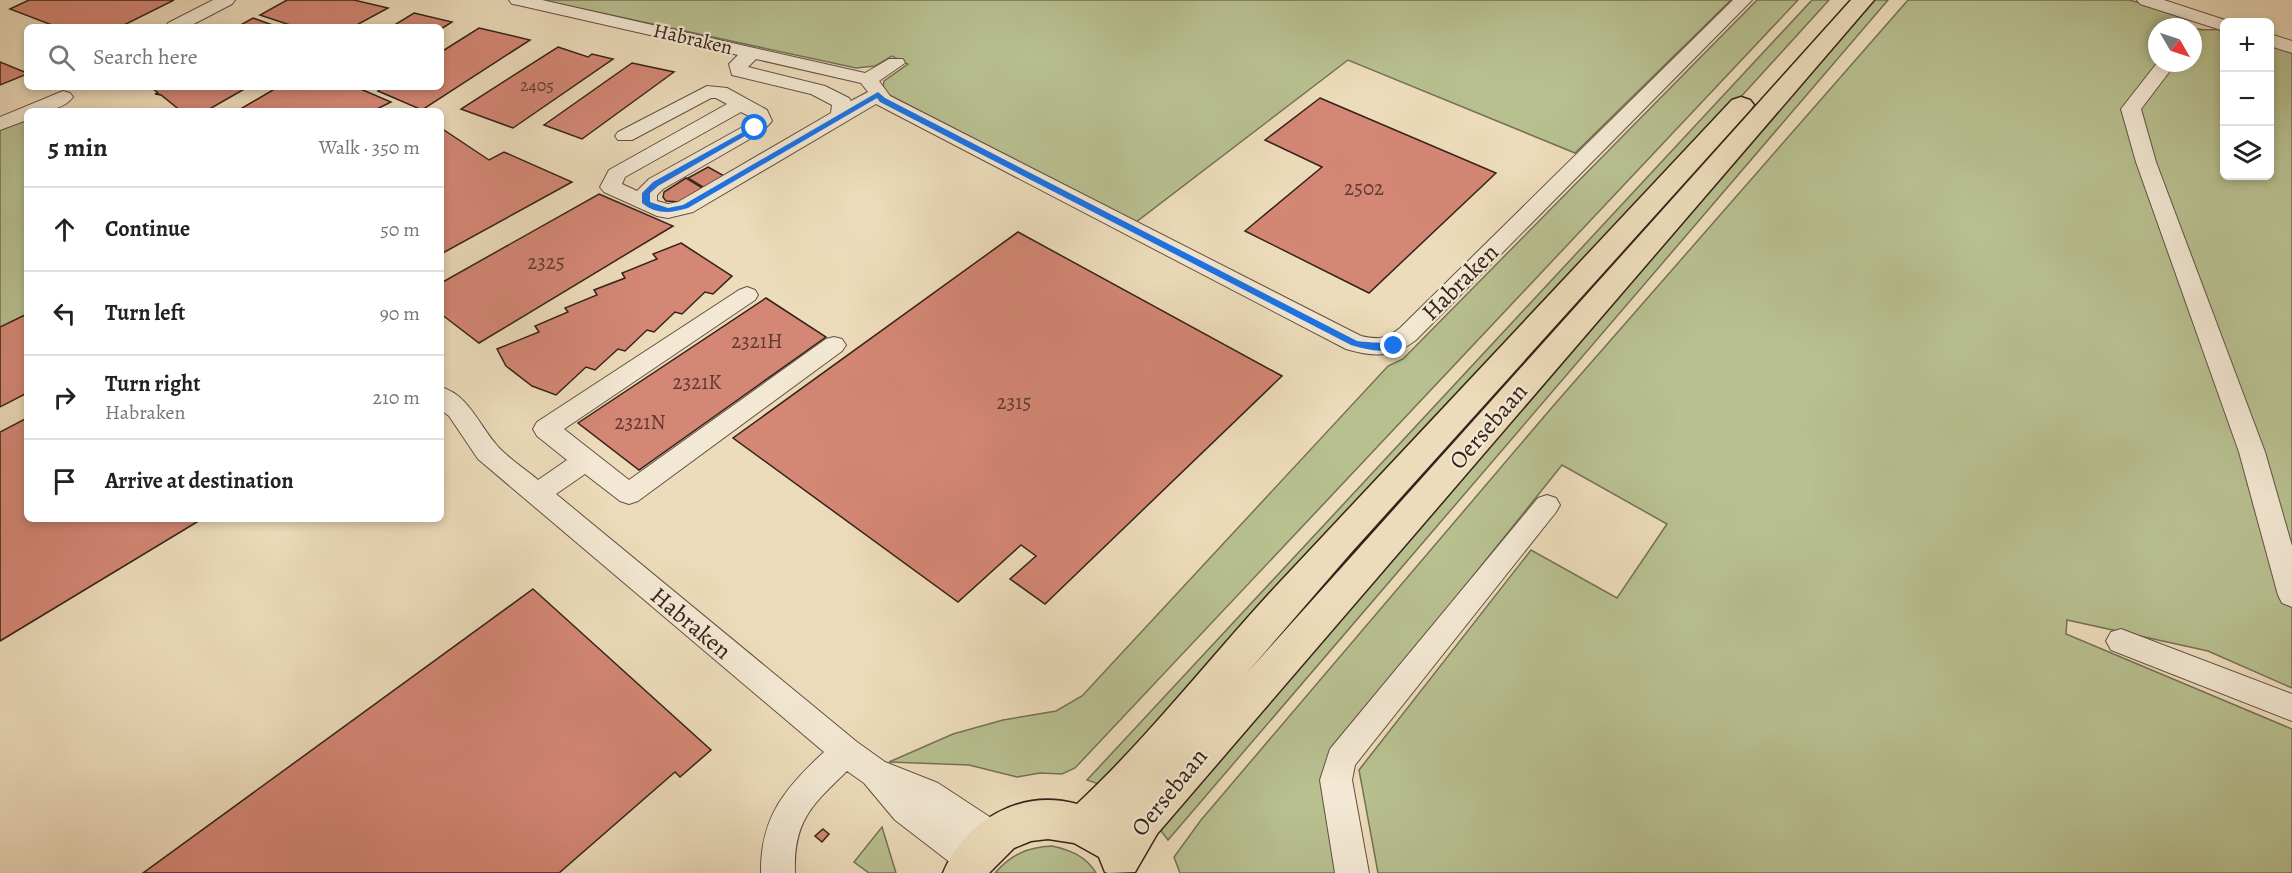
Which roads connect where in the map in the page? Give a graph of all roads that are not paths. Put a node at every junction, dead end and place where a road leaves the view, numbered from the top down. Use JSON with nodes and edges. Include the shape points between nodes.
{"nodes":[{"id":1,"x":226,"y":0,"type":"edge"},
{"id":2,"x":518,"y":0,"type":"edge"},
{"id":3,"x":1743,"y":0,"type":"edge"},
{"id":4,"x":1838,"y":0,"type":"edge"},
{"id":5,"x":1863,"y":0,"type":"edge"},
{"id":6,"x":2146,"y":0,"type":"edge"},
{"id":7,"x":2183,"y":18,"type":"edge"},
{"id":8,"x":180,"y":24,"type":"edge"},
{"id":9,"x":2202,"y":25,"type":"edge"},
{"id":10,"x":2220,"y":26,"type":"edge"},
{"id":11,"x":2274,"y":41,"type":"edge"},
{"id":12,"x":2292,"y":47,"type":"edge"},
{"id":13,"x":753,"y":52,"type":"junction"},
{"id":14,"x":896,"y":63,"type":"dead end"},
{"id":15,"x":2160,"y":72,"type":"edge"},
{"id":16,"x":873,"y":86,"type":"junction"},
{"id":17,"x":70,"y":97,"type":"edge"},
{"id":18,"x":741,"y":104,"type":"junction"},
{"id":19,"x":41,"y":108,"type":"edge"},
{"id":20,"x":24,"y":115,"type":"edge"},
{"id":21,"x":840,"y":116,"type":"junction"},
{"id":22,"x":0,"y":124,"type":"edge"},
{"id":23,"x":625,"y":136,"type":"dead end"},
{"id":24,"x":646,"y":203,"type":"junction"},
{"id":25,"x":747,"y":295,"type":"dead end"},
{"id":26,"x":834,"y":345,"type":"dead end"},
{"id":27,"x":444,"y":398,"type":"edge"},
{"id":28,"x":586,"y":460,"type":"junction"},
{"id":29,"x":537,"y":494,"type":"junction"},
{"id":30,"x":1547,"y":506,"type":"dead end"},
{"id":31,"x":2292,"y":595,"type":"edge"},
{"id":32,"x":2121,"y":641,"type":"dead end"},
{"id":33,"x":2292,"y":708,"type":"edge"},
{"id":34,"x":846,"y":752,"type":"junction"},
{"id":35,"x":1083,"y":826,"type":"junction"},
{"id":36,"x":977,"y":857,"type":"edge"},
{"id":37,"x":1124,"y":865,"type":"edge"},
{"id":38,"x":777,"y":873,"type":"edge"},
{"id":39,"x":1352,"y":873,"type":"edge"}],
"edges":[{"from":1,"to":8,"type":"street"},
{"from":2,"to":13,"type":"street","name":"Habraken"},
{"from":3,"to":16,"type":"street","name":"Habraken","via":[[1394,346],[1354,343],[883,100]]},
{"from":4,"to":35,"type":"main road","name":"Oersebaan","via":[[1277,610],[1184,722]]},
{"from":5,"to":37,"type":"main road","name":"Oersebaan","via":[[1142,820]]},
{"from":6,"to":7,"type":"street"},
{"from":9,"to":10,"type":"street"},
{"from":11,"to":12,"type":"street"},
{"from":13,"to":16,"type":"street","name":"Habraken"},
{"from":13,"to":21,"type":"street","via":[[738,64],[739,71],[818,90],[842,102]]},
{"from":14,"to":16,"type":"street"},
{"from":15,"to":31,"type":"street","via":[[2131,109],[2146,162],[2252,452]]},
{"from":16,"to":21,"type":"street"},
{"from":17,"to":19,"type":"street"},
{"from":18,"to":23,"type":"street","via":[[720,92],[707,92]]},
{"from":18,"to":24,"type":"street","via":[[760,114],[762,121],[656,184],[646,193]]},
{"from":18,"to":24,"type":"street","via":[[616,174],[611,187]]},
{"from":20,"to":22,"type":"street"},
{"from":21,"to":24,"type":"street","via":[[685,207],[668,211]]},
{"from":25,"to":28,"type":"street","via":[[546,429]]},
{"from":26,"to":28,"type":"street","via":[[629,494]]},
{"from":27,"to":29,"type":"street","name":"Habraken","via":[[458,410],[487,452]]},
{"from":28,"to":29,"type":"street"},
{"from":29,"to":34,"type":"street","name":"Habraken"},
{"from":30,"to":39,"type":"street","via":[[1341,759],[1336,780]]},
{"from":32,"to":33,"type":"street"},
{"from":34,"to":36,"type":"street","name":"Habraken","via":[[874,772],[906,809]]},
{"from":34,"to":38,"type":"street","via":[[787,814],[776,854]]},
{"from":35,"to":36,"type":"main road","via":[[1061,820],[1037,820],[1014,826]]},
{"from":35,"to":37,"type":"main road","via":[[1104,838]]}]}
